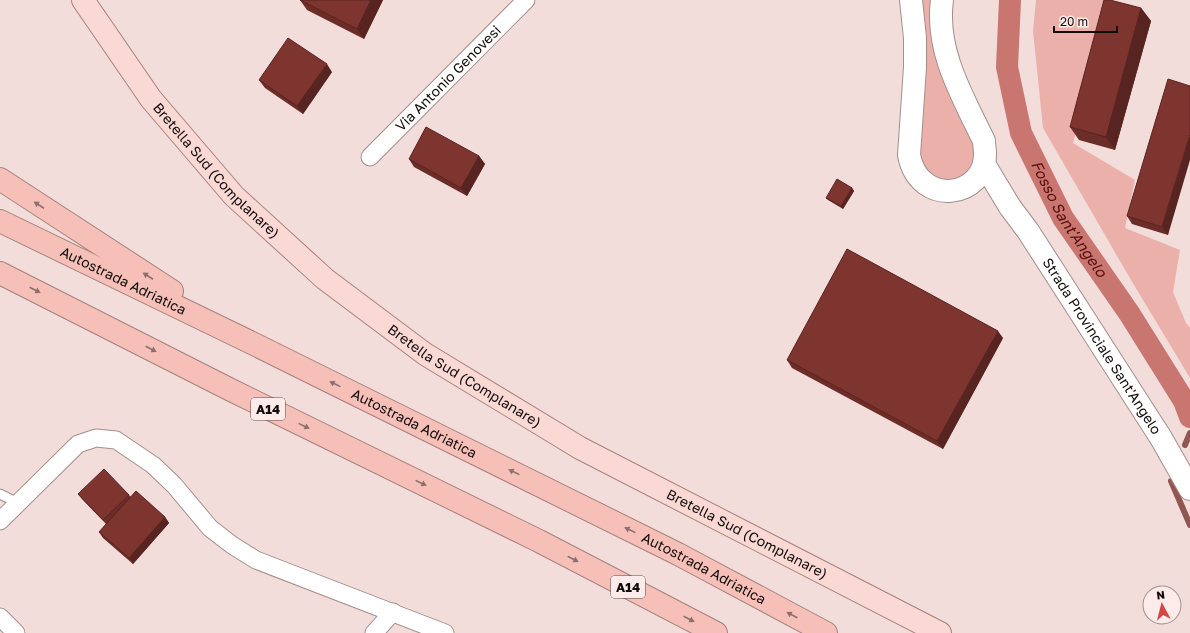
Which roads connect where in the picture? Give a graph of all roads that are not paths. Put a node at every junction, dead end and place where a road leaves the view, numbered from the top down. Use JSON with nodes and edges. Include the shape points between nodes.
{"nodes":[{"id":1,"x":83,"y":0,"type":"edge"},
{"id":2,"x":526,"y":0,"type":"edge"},
{"id":3,"x":911,"y":0,"type":"edge"},
{"id":4,"x":942,"y":0,"type":"edge"},
{"id":5,"x":370,"y":157,"type":"dead end"},
{"id":6,"x":984,"y":164,"type":"junction"},
{"id":7,"x":0,"y":179,"type":"edge"},
{"id":8,"x":962,"y":188,"type":"junction"},
{"id":9,"x":1010,"y":206,"type":"junction"},
{"id":10,"x":0,"y":221,"type":"edge"},
{"id":11,"x":0,"y":273,"type":"edge"},
{"id":12,"x":252,"y":342,"type":"junction"},
{"id":13,"x":1190,"y":489,"type":"edge"},
{"id":14,"x":0,"y":494,"type":"edge"},
{"id":15,"x":18,"y":503,"type":"junction"},
{"id":16,"x":0,"y":521,"type":"edge"},
{"id":17,"x":393,"y":612,"type":"junction"},
{"id":18,"x":0,"y":617,"type":"edge"},
{"id":19,"x":16,"y":633,"type":"edge"},
{"id":20,"x":374,"y":633,"type":"edge"},
{"id":21,"x":445,"y":633,"type":"edge"},
{"id":22,"x":716,"y":633,"type":"edge"},
{"id":23,"x":826,"y":633,"type":"edge"},
{"id":24,"x":940,"y":633,"type":"edge"}],
"edges":[{"from":1,"to":24,"type":"main road","name":"Bretella Sud (Complanare)","via":[[152,99],[234,196],[326,279],[419,349],[580,448]]},
{"from":2,"to":5,"type":"street","name":"Via Antonio Genovesi"},
{"from":3,"to":8,"type":"main road","via":[[915,38],[909,155],[911,166],[916,176],[932,188],[941,191]]},
{"from":4,"to":6,"type":"main road","via":[[942,36],[950,69],[984,141]]},
{"from":6,"to":8,"type":"main road","via":[[972,182]]},
{"from":6,"to":9,"type":"main road","name":"Strada Provinciale Sant'Angelo"},
{"from":12,"to":7,"type":"highway","one_way":true},
{"from":8,"to":9,"type":"main road"},
{"from":9,"to":13,"type":"main road","name":"Strada Provinciale Sant'Angelo","via":[[1161,438]]},
{"from":10,"to":12,"type":"highway","name":"Autostrada Adriatica"},
{"from":11,"to":22,"type":"highway","number":"A14","one_way":true,"via":[[539,541]]},
{"from":23,"to":12,"type":"highway","name":"Autostrada Adriatica","one_way":true,"via":[[678,554]]},
{"from":14,"to":15,"type":"lane"},
{"from":15,"to":16,"type":"street"},
{"from":15,"to":17,"type":"street","via":[[78,444],[96,438],[116,440],[153,465],[174,485],[210,528],[256,560]]},
{"from":17,"to":20,"type":"street"},
{"from":17,"to":21,"type":"street"},
{"from":18,"to":19,"type":"street"}]}
